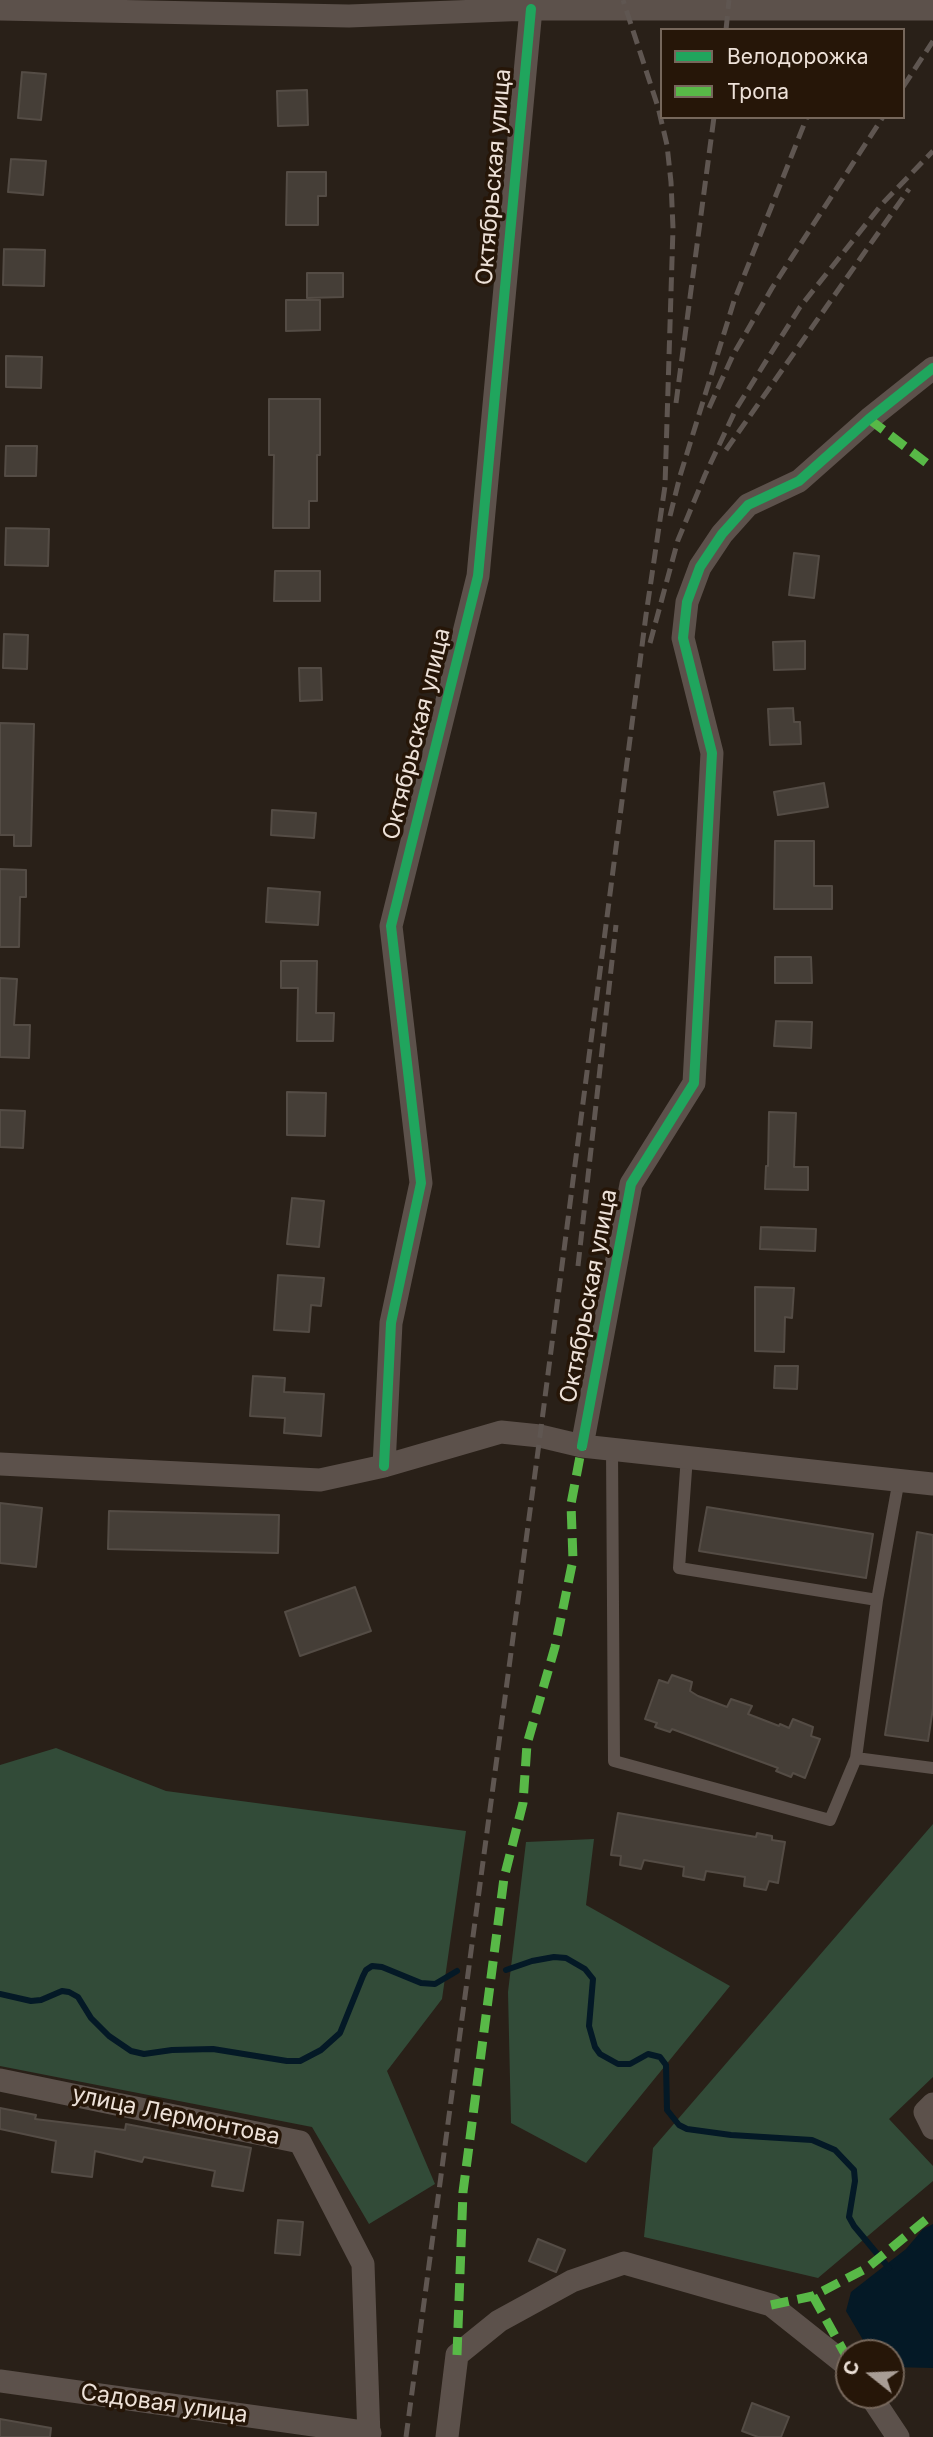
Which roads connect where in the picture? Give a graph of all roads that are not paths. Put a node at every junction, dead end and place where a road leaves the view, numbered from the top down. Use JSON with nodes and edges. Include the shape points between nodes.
{"nodes":[{"id":1,"x":273,"y":7,"type":"edge"},
{"id":2,"x":0,"y":9,"type":"edge"},
{"id":3,"x":531,"y":9,"type":"junction"},
{"id":4,"x":933,"y":9,"type":"edge"},
{"id":5,"x":933,"y":369,"type":"edge"},
{"id":6,"x":582,"y":1446,"type":"junction"},
{"id":7,"x":612,"y":1449,"type":"junction"},
{"id":8,"x":687,"y":1456,"type":"junction"},
{"id":9,"x":0,"y":1464,"type":"edge"},
{"id":10,"x":384,"y":1466,"type":"junction"},
{"id":11,"x":899,"y":1479,"type":"junction"},
{"id":12,"x":933,"y":1484,"type":"edge"},
{"id":13,"x":877,"y":1600,"type":"junction"},
{"id":14,"x":856,"y":1758,"type":"junction"},
{"id":15,"x":933,"y":1768,"type":"edge"},
{"id":16,"x":0,"y":2080,"type":"edge"},
{"id":17,"x":933,"y":2104,"type":"edge"},
{"id":18,"x":933,"y":2128,"type":"edge"},
{"id":19,"x":835,"y":2356,"type":"edge"},
{"id":20,"x":0,"y":2381,"type":"edge"},
{"id":21,"x":879,"y":2409,"type":"edge"},
{"id":22,"x":370,"y":2435,"type":"edge"},
{"id":23,"x":447,"y":2437,"type":"edge"},
{"id":24,"x":898,"y":2437,"type":"edge"}],
"edges":[{"from":1,"to":2,"type":"street"},
{"from":1,"to":3,"type":"street","via":[[349,16]]},
{"from":3,"to":4,"type":"street"},
{"from":3,"to":10,"type":"street","name":"Октябрьская улица","via":[[478,576],[390,926],[421,1183],[391,1323]]},
{"from":5,"to":6,"type":"street","name":"Октябрьская улица","via":[[799,481],[748,505],[700,567],[687,602],[683,638],[712,753],[694,1083],[631,1184]]},
{"from":6,"to":7,"type":"street"},
{"from":6,"to":10,"type":"street","via":[[501,1432]]},
{"from":7,"to":8,"type":"street"},
{"from":7,"to":14,"type":"lane","via":[[614,1761],[830,1820]]},
{"from":8,"to":11,"type":"street"},
{"from":8,"to":13,"type":"lane","via":[[679,1568]]},
{"from":9,"to":10,"type":"street","via":[[320,1480]]},
{"from":11,"to":12,"type":"street"},
{"from":11,"to":13,"type":"lane"},
{"from":13,"to":14,"type":"lane"},
{"from":14,"to":15,"type":"lane"},
{"from":16,"to":22,"type":"street","name":"улица Лермонтова","via":[[300,2142],[363,2264]]},
{"from":17,"to":18,"type":"street","via":[[925,2112]]},
{"from":19,"to":23,"type":"street","via":[[771,2305],[624,2263],[572,2281],[499,2321],[457,2355]]},
{"from":20,"to":22,"type":"street","name":"Садовая улица"},
{"from":21,"to":24,"type":"street"}]}
